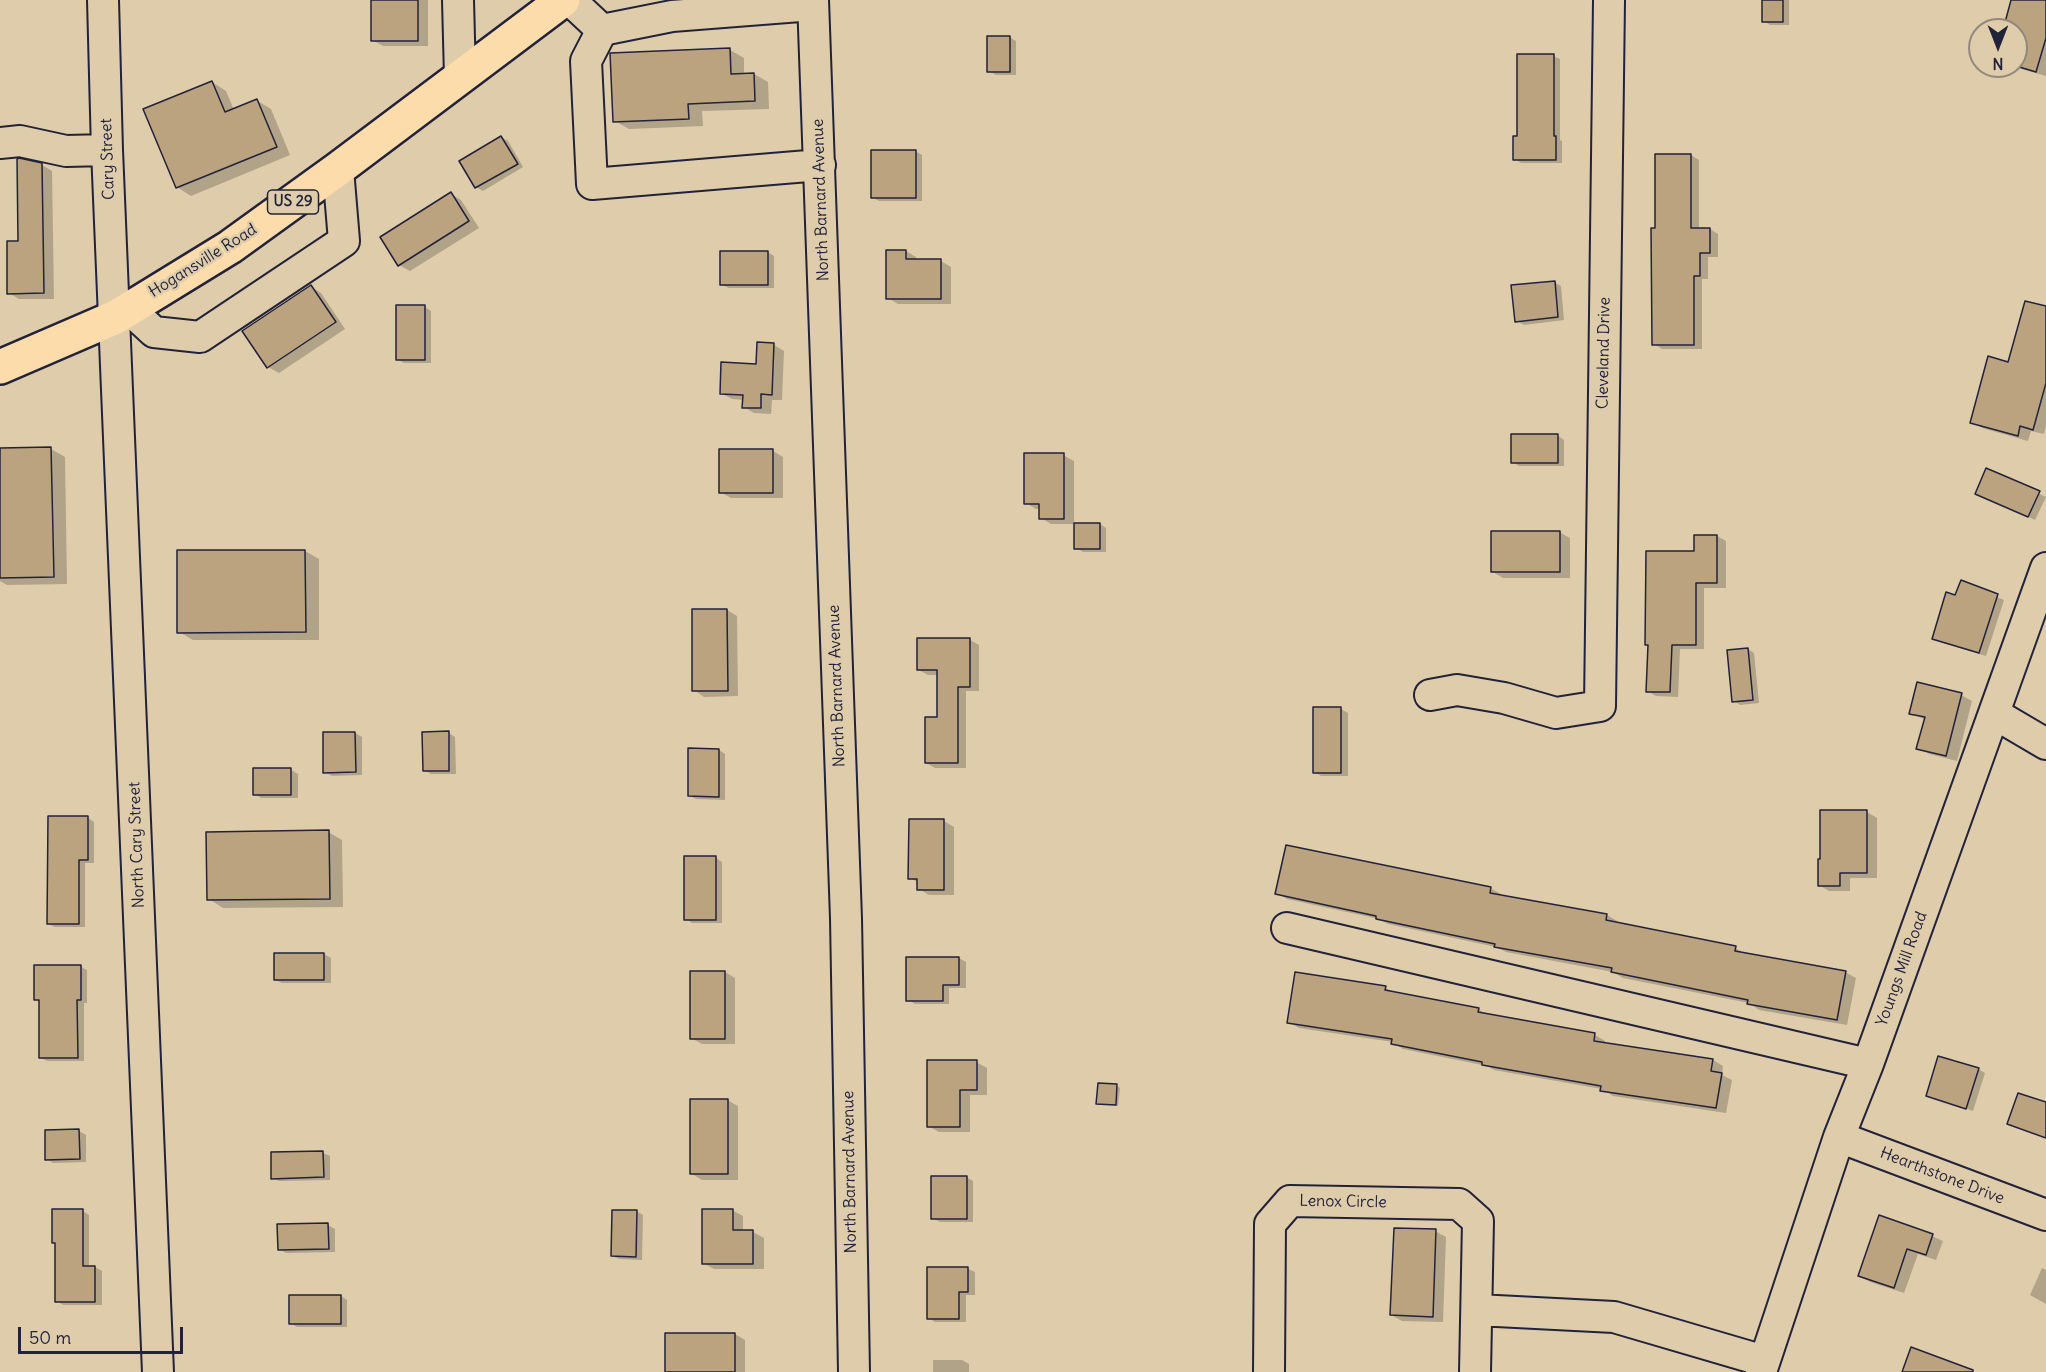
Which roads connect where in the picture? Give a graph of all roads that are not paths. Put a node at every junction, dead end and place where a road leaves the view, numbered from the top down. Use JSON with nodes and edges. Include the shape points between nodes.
{"nodes":[{"id":1,"x":103,"y":0,"type":"edge"},
{"id":2,"x":458,"y":0,"type":"edge"},
{"id":3,"x":563,"y":0,"type":"edge"},
{"id":4,"x":570,"y":0,"type":"edge"},
{"id":5,"x":1609,"y":0,"type":"edge"},
{"id":6,"x":813,"y":2,"type":"edge"},
{"id":7,"x":602,"y":30,"type":"junction"},
{"id":8,"x":460,"y":77,"type":"junction"},
{"id":9,"x":0,"y":143,"type":"edge"},
{"id":10,"x":107,"y":150,"type":"junction"},
{"id":11,"x":820,"y":165,"type":"junction"},
{"id":12,"x":338,"y":169,"type":"junction"},
{"id":13,"x":122,"y":313,"type":"junction"},
{"id":14,"x":0,"y":367,"type":"edge"},
{"id":15,"x":2046,"y":568,"type":"edge"},
{"id":16,"x":1430,"y":695,"type":"dead end"},
{"id":17,"x":1995,"y":714,"type":"junction"},
{"id":18,"x":2046,"y":744,"type":"edge"},
{"id":19,"x":1287,"y":928,"type":"dead end"},
{"id":20,"x":1868,"y":1064,"type":"junction"},
{"id":21,"x":1839,"y":1137,"type":"junction"},
{"id":22,"x":2046,"y":1215,"type":"edge"},
{"id":23,"x":1477,"y":1310,"type":"junction"},
{"id":24,"x":1763,"y":1366,"type":"edge"},
{"id":25,"x":158,"y":1372,"type":"edge"},
{"id":26,"x":854,"y":1372,"type":"edge"},
{"id":27,"x":1269,"y":1372,"type":"edge"},
{"id":28,"x":1475,"y":1372,"type":"edge"}],
"edges":[{"from":1,"to":10,"type":"street","name":"Cary Street"},
{"from":2,"to":8,"type":"street"},
{"from":3,"to":8,"type":"main road","name":"Hogansville Road","number":"US 29"},
{"from":4,"to":7,"type":"street"},
{"from":5,"to":16,"type":"street","name":"Cleveland Drive","via":[[1600,706],[1556,713],[1458,690]]},
{"from":6,"to":7,"type":"street","via":[[672,16]]},
{"from":6,"to":11,"type":"street","name":"North Barnard Avenue"},
{"from":7,"to":11,"type":"street","via":[[586,61],[592,184]]},
{"from":8,"to":12,"type":"main road","name":"Hogansville Road","number":"US 29"},
{"from":9,"to":10,"type":"street","via":[[20,141],[66,151]]},
{"from":10,"to":13,"type":"street","name":"Cary Street"},
{"from":11,"to":26,"type":"street","name":"North Barnard Avenue","via":[[846,918]]},
{"from":12,"to":13,"type":"main road","name":"Hogansville Road","number":"US 29","via":[[230,247]]},
{"from":12,"to":13,"type":"street","via":[[344,241],[201,337],[154,332]]},
{"from":13,"to":14,"type":"main road","name":"Hogansville Road","number":"US 29"},
{"from":13,"to":25,"type":"street","name":"North Cary Street"},
{"from":15,"to":17,"type":"street","name":"Youngs Mill Road"},
{"from":17,"to":18,"type":"street"},
{"from":17,"to":20,"type":"street","name":"Youngs Mill Road"},
{"from":19,"to":20,"type":"street"},
{"from":20,"to":21,"type":"street","name":"Youngs Mill Road"},
{"from":21,"to":22,"type":"street","name":"Hearthstone Drive"},
{"from":21,"to":24,"type":"street","name":"Youngs Mill Road"},
{"from":23,"to":24,"type":"street","via":[[1614,1317]]},
{"from":23,"to":27,"type":"street","name":"Lenox Circle","via":[[1478,1221],[1459,1204],[1290,1201],[1270,1224]]},
{"from":23,"to":28,"type":"street","name":"Lenox Circle"}]}
